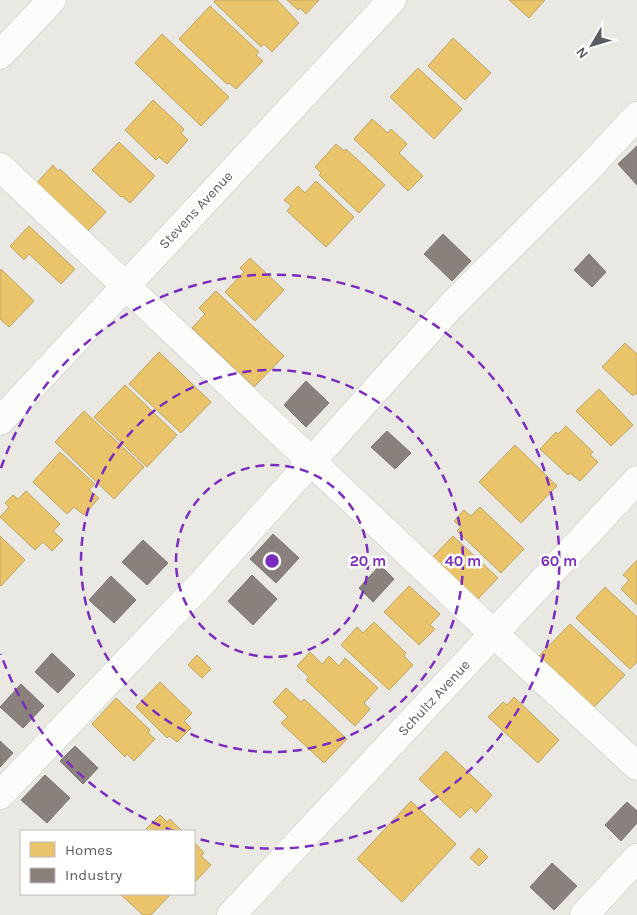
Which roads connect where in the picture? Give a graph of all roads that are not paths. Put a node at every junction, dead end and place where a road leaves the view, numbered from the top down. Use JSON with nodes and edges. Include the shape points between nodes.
{"nodes":[{"id":1,"x":52,"y":0,"type":"edge"},
{"id":2,"x":392,"y":0,"type":"edge"},
{"id":3,"x":0,"y":55,"type":"edge"},
{"id":4,"x":637,"y":116,"type":"edge"},
{"id":5,"x":0,"y":167,"type":"edge"},
{"id":6,"x":125,"y":286,"type":"junction"},
{"id":7,"x":0,"y":420,"type":"edge"},
{"id":8,"x":311,"y":462,"type":"junction"},
{"id":9,"x":637,"y":480,"type":"edge"},
{"id":10,"x":494,"y":634,"type":"junction"},
{"id":11,"x":637,"y":766,"type":"edge"},
{"id":12,"x":0,"y":795,"type":"edge"},
{"id":13,"x":637,"y":858,"type":"edge"},
{"id":14,"x":231,"y":915,"type":"edge"},
{"id":15,"x":584,"y":915,"type":"edge"}],
"edges":[{"from":1,"to":3,"type":"street"},
{"from":2,"to":6,"type":"street","name":"Stevens Avenue"},
{"from":4,"to":8,"type":"street","via":[[451,306]]},
{"from":5,"to":6,"type":"street"},
{"from":6,"to":7,"type":"street","name":"Stevens Avenue"},
{"from":6,"to":8,"type":"street"},
{"from":8,"to":10,"type":"street"},
{"from":8,"to":12,"type":"street"},
{"from":9,"to":10,"type":"street","name":"Schultz Avenue"},
{"from":10,"to":11,"type":"street"},
{"from":10,"to":14,"type":"street","name":"Schultz Avenue"},
{"from":13,"to":15,"type":"street"}]}
